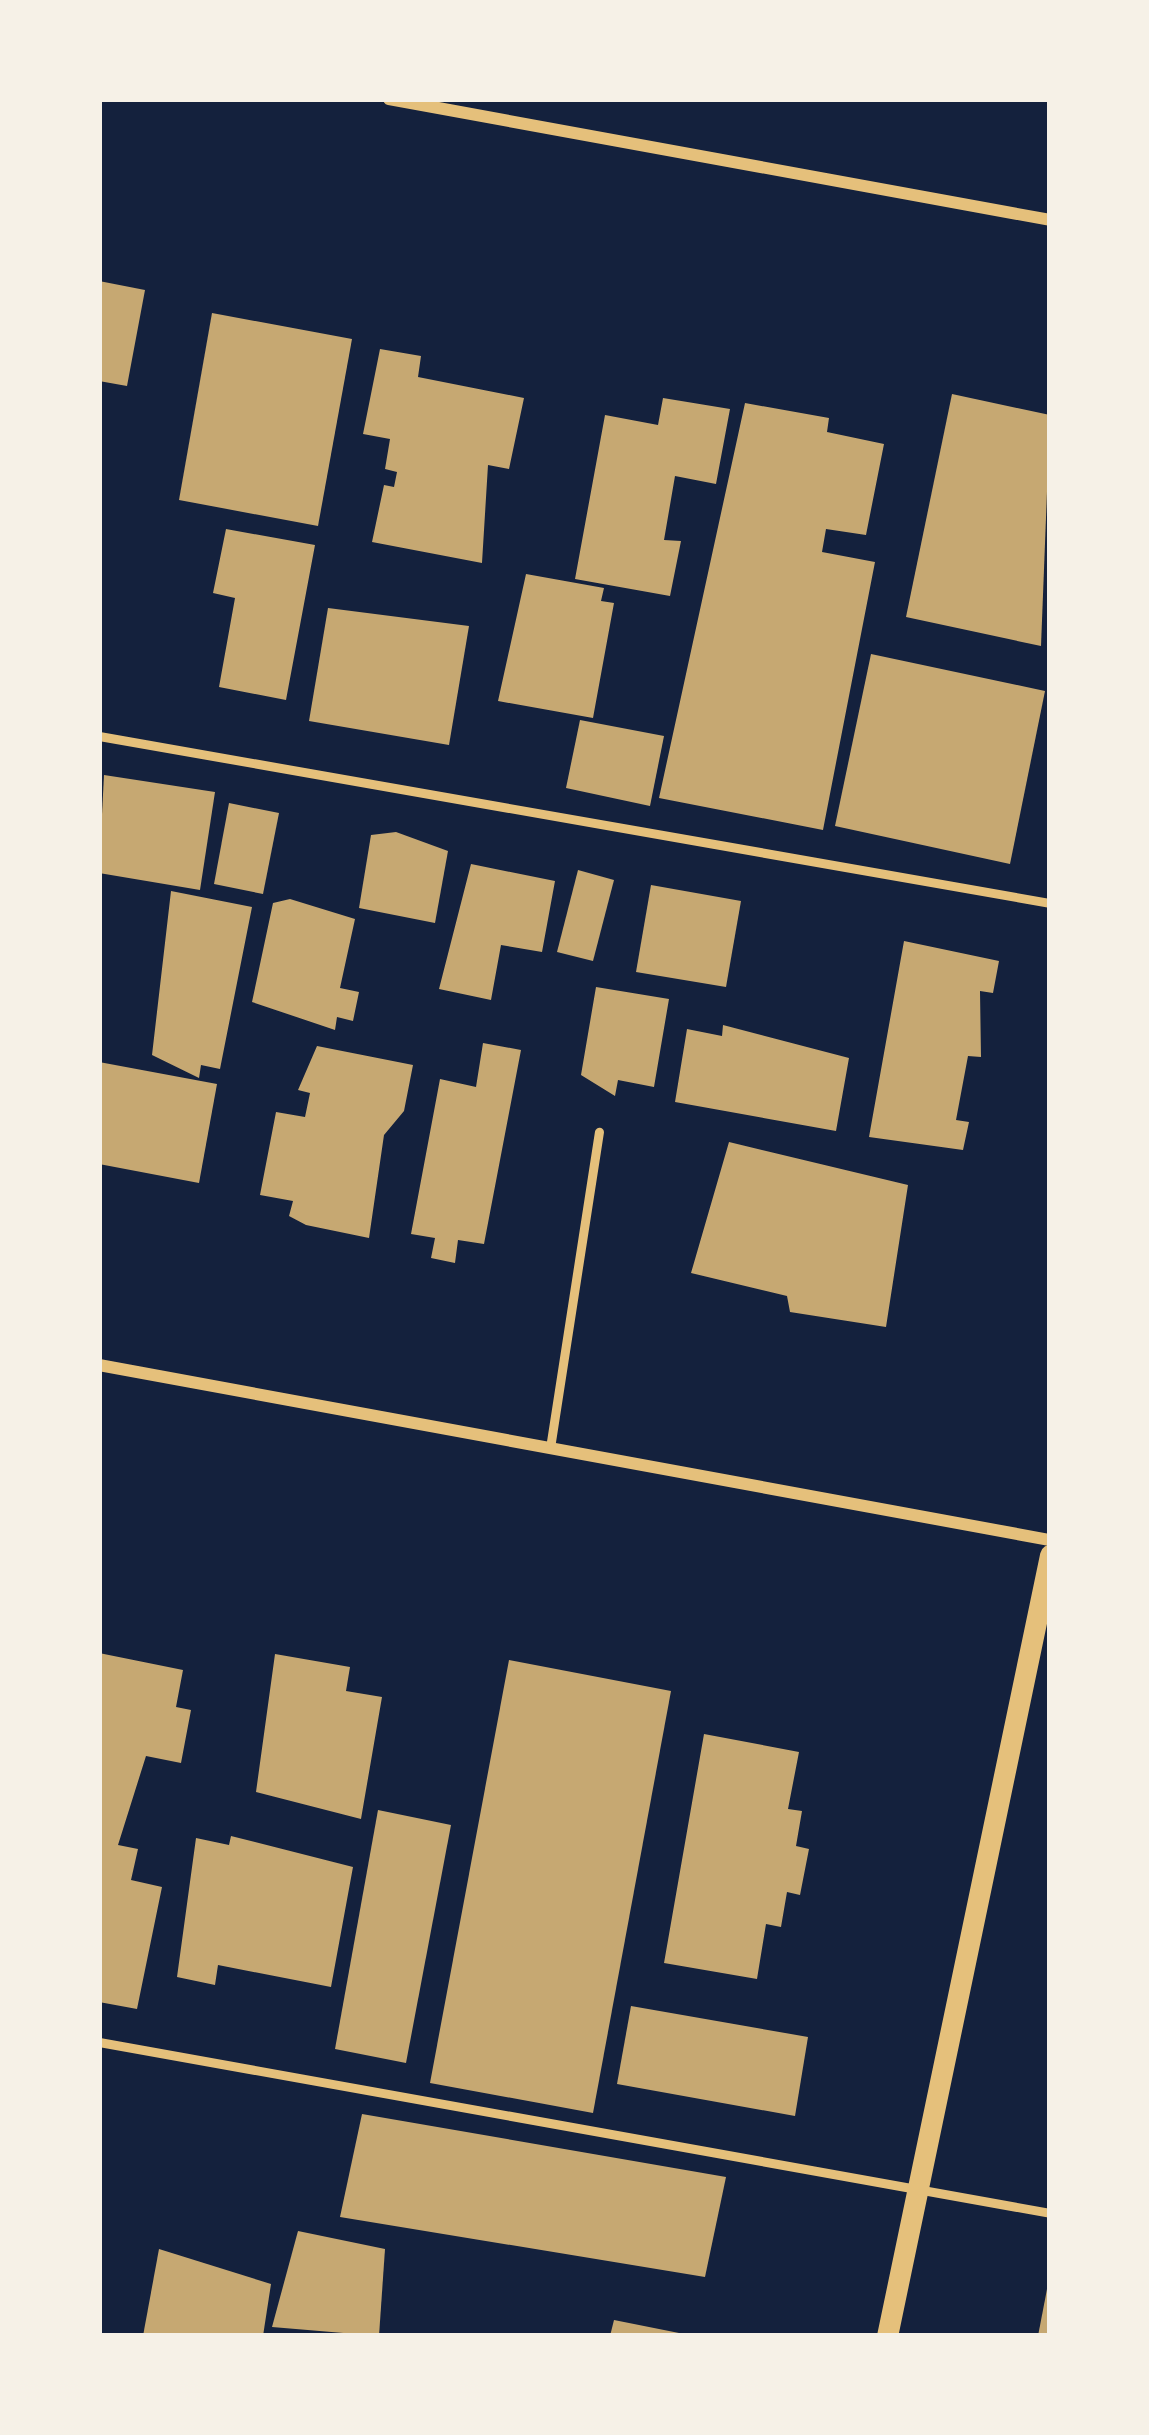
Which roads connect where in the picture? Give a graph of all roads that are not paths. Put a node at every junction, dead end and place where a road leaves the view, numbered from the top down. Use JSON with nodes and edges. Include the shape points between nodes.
{"nodes":[{"id":1,"x":389,"y":99,"type":"edge"},
{"id":2,"x":1050,"y":220,"type":"edge"},
{"id":3,"x":99,"y":736,"type":"edge"},
{"id":4,"x":1050,"y":903,"type":"edge"},
{"id":5,"x":599,"y":1132,"type":"dead end"},
{"id":6,"x":99,"y":1365,"type":"edge"},
{"id":7,"x":550,"y":1448,"type":"junction"},
{"id":8,"x":1050,"y":1540,"type":"edge"},
{"id":9,"x":1050,"y":1555,"type":"edge"},
{"id":10,"x":99,"y":2042,"type":"edge"},
{"id":11,"x":914,"y":2187,"type":"junction"},
{"id":12,"x":1050,"y":2213,"type":"edge"},
{"id":13,"x":887,"y":2336,"type":"edge"}],
"edges":[{"from":1,"to":2,"type":"street"},
{"from":3,"to":4,"type":"lane"},
{"from":5,"to":7,"type":"lane"},
{"from":6,"to":7,"type":"street"},
{"from":7,"to":8,"type":"street"},
{"from":9,"to":11,"type":"street"},
{"from":10,"to":11,"type":"lane"},
{"from":11,"to":12,"type":"lane"},
{"from":11,"to":13,"type":"street"}]}
